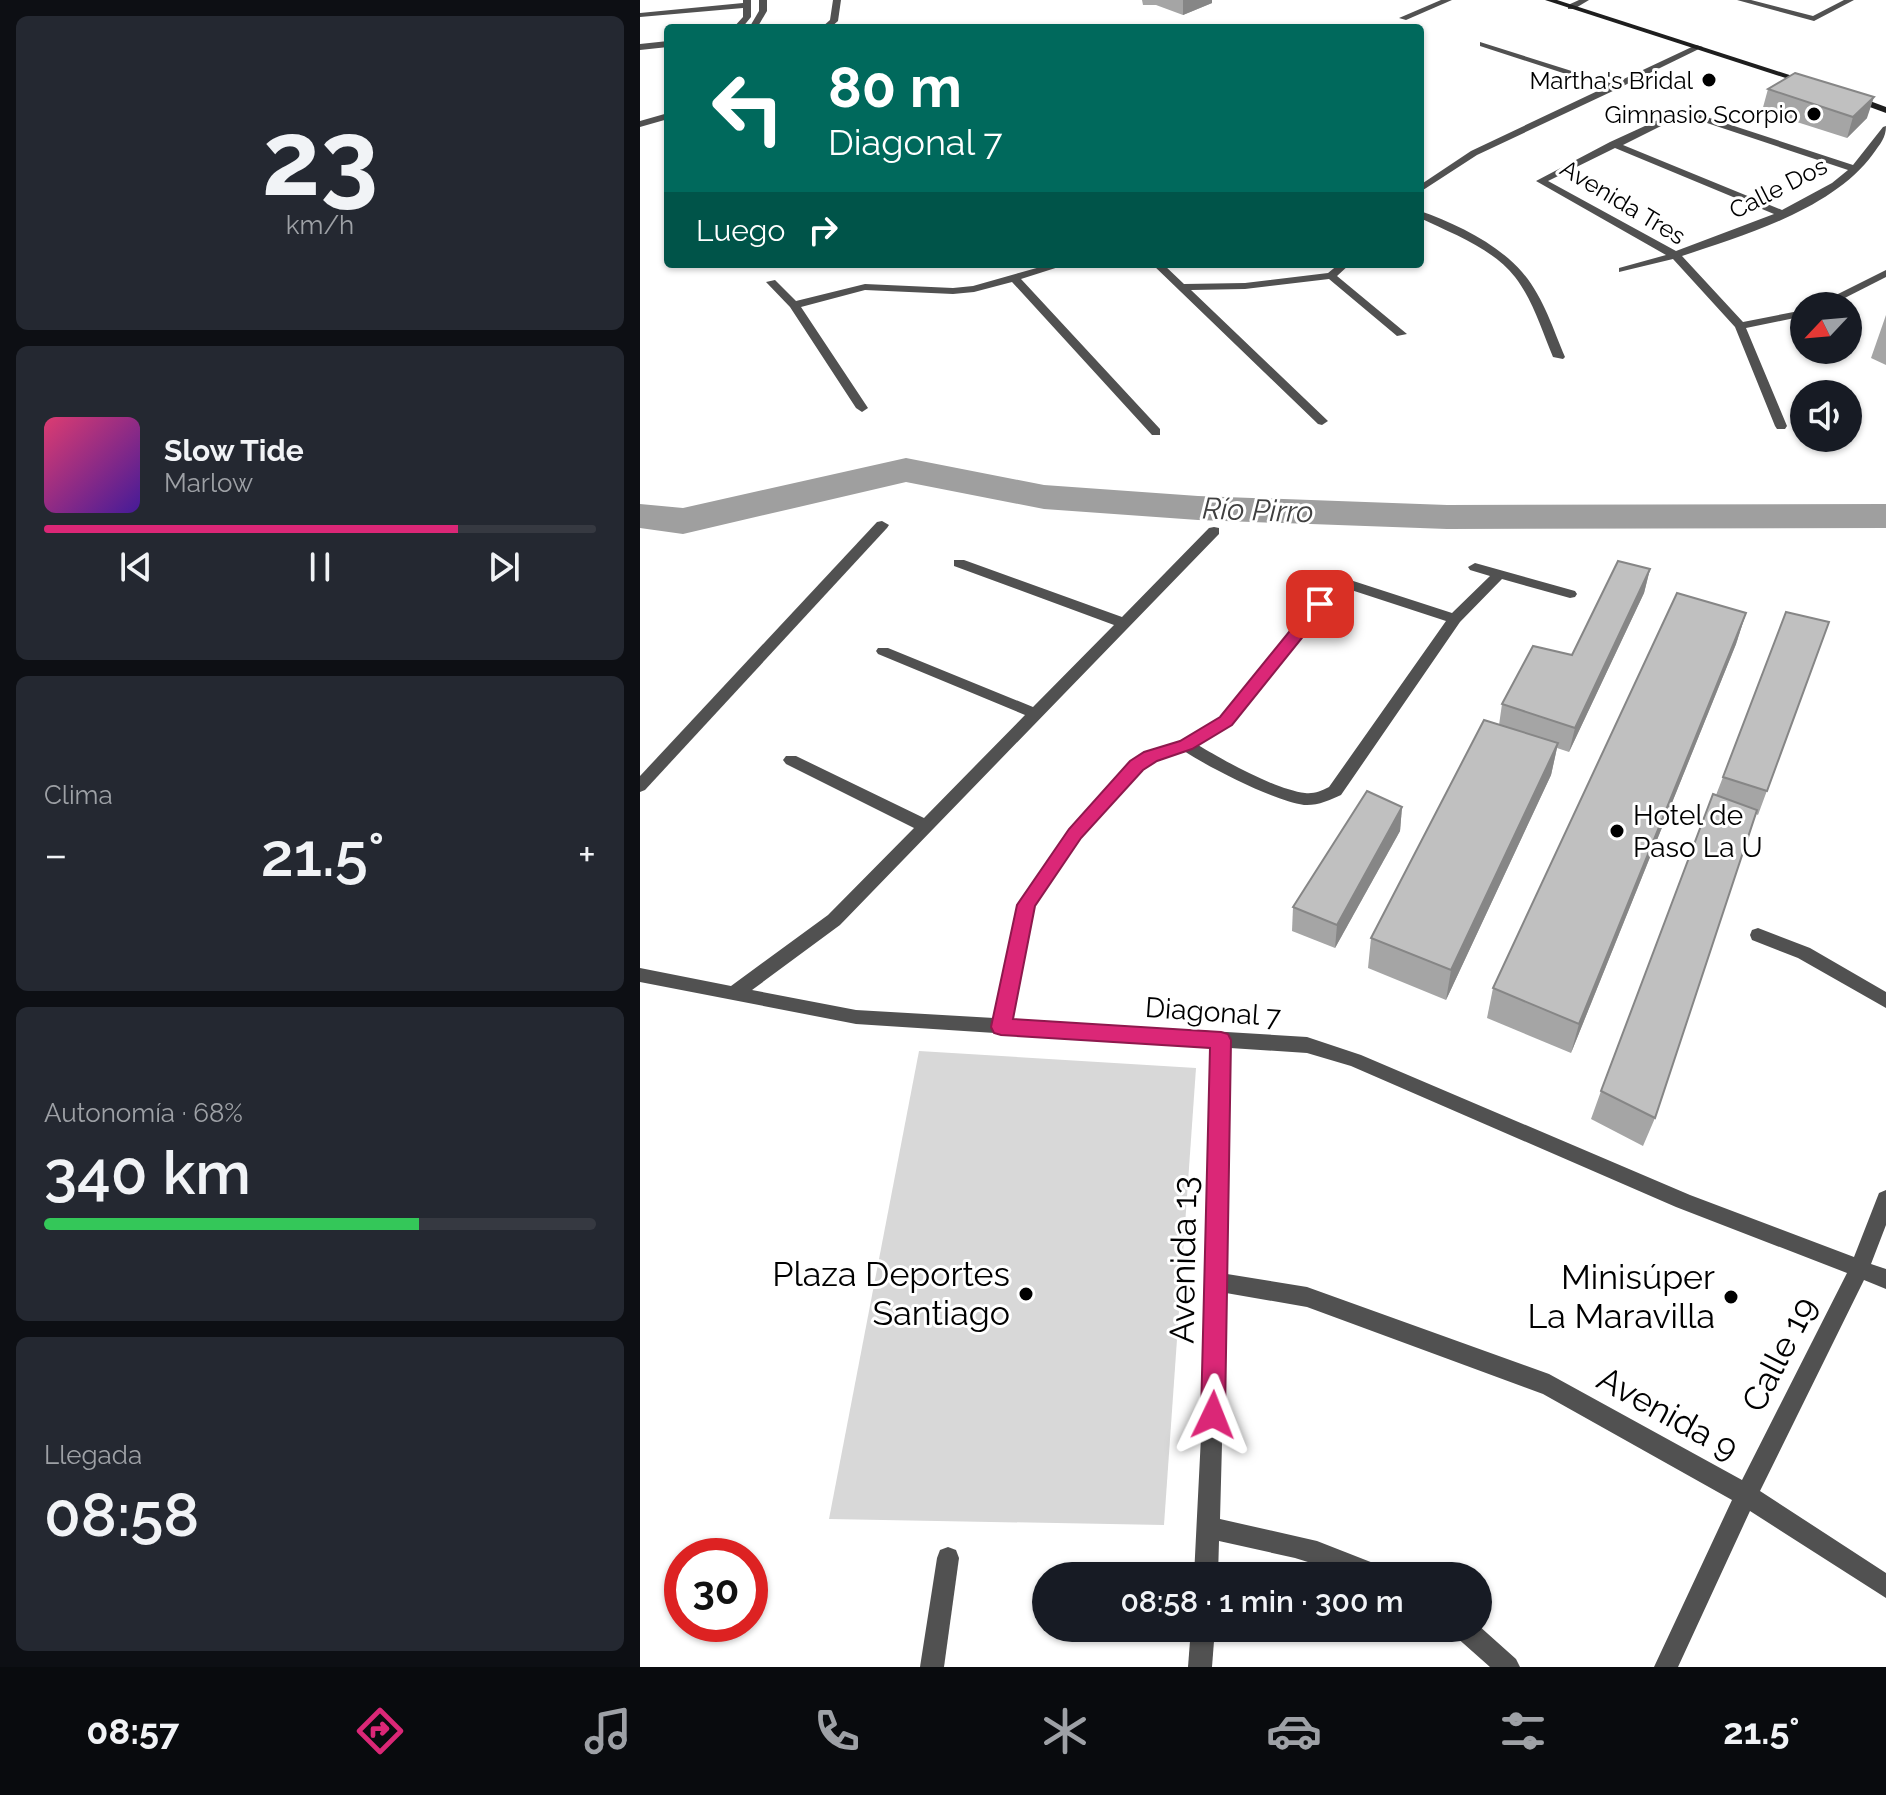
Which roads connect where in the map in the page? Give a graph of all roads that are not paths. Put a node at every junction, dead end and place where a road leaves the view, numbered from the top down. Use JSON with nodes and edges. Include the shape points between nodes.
{"nodes":[{"id":1,"x":763,"y":0,"type":"edge"},
{"id":2,"x":837,"y":0,"type":"edge"},
{"id":3,"x":1448,"y":0,"type":"edge"},
{"id":4,"x":1549,"y":0,"type":"edge"},
{"id":5,"x":1585,"y":0,"type":"edge"},
{"id":6,"x":1741,"y":0,"type":"edge"},
{"id":7,"x":1850,"y":0,"type":"edge"},
{"id":8,"x":747,"y":3,"type":"edge"},
{"id":9,"x":1571,"y":7,"type":"junction"},
{"id":10,"x":640,"y":15,"type":"edge"},
{"id":11,"x":1403,"y":18,"type":"dead end"},
{"id":12,"x":741,"y":24,"type":"edge"},
{"id":13,"x":755,"y":24,"type":"edge"},
{"id":14,"x":830,"y":24,"type":"edge"},
{"id":15,"x":664,"y":44,"type":"edge"},
{"id":16,"x":1483,"y":44,"type":"dead end"},
{"id":17,"x":640,"y":47,"type":"edge"},
{"id":18,"x":1699,"y":47,"type":"junction"},
{"id":19,"x":1818,"y":86,"type":"edge"},
{"id":20,"x":1617,"y":88,"type":"junction"},
{"id":21,"x":1845,"y":95,"type":"edge"},
{"id":22,"x":1886,"y":110,"type":"edge"},
{"id":23,"x":664,"y":117,"type":"edge"},
{"id":24,"x":640,"y":124,"type":"edge"},
{"id":25,"x":1886,"y":129,"type":"edge"},
{"id":26,"x":1613,"y":144,"type":"junction"},
{"id":27,"x":1855,"y":169,"type":"junction"},
{"id":28,"x":1424,"y":186,"type":"edge"},
{"id":29,"x":1782,"y":214,"type":"junction"},
{"id":30,"x":1424,"y":216,"type":"edge"},
{"id":31,"x":1676,"y":256,"type":"junction"},
{"id":32,"x":1049,"y":268,"type":"edge"},
{"id":33,"x":1162,"y":268,"type":"edge"},
{"id":34,"x":1340,"y":268,"type":"edge"},
{"id":35,"x":1623,"y":270,"type":"dead end"},
{"id":36,"x":1886,"y":273,"type":"edge"},
{"id":37,"x":1331,"y":276,"type":"junction"},
{"id":38,"x":1014,"y":278,"type":"junction"},
{"id":39,"x":771,"y":282,"type":"dead end"},
{"id":40,"x":1184,"y":287,"type":"junction"},
{"id":41,"x":1848,"y":292,"type":"edge"},
{"id":42,"x":794,"y":305,"type":"junction"},
{"id":43,"x":1790,"y":316,"type":"edge"},
{"id":44,"x":1740,"y":326,"type":"junction"},
{"id":45,"x":1401,"y":334,"type":"dead end"},
{"id":46,"x":1559,"y":357,"type":"dead end"},
{"id":47,"x":862,"y":408,"type":"dead end"},
{"id":48,"x":1322,"y":421,"type":"dead end"},
{"id":49,"x":1781,"y":426,"type":"dead end"},
{"id":50,"x":1156,"y":432,"type":"dead end"},
{"id":51,"x":882,"y":525,"type":"dead end"},
{"id":52,"x":1214,"y":531,"type":"dead end"},
{"id":53,"x":959,"y":563,"type":"dead end"},
{"id":54,"x":1475,"y":567,"type":"dead end"},
{"id":55,"x":1499,"y":574,"type":"junction"},
{"id":56,"x":1570,"y":594,"type":"dead end"},
{"id":57,"x":1455,"y":619,"type":"junction"},
{"id":58,"x":1124,"y":623,"type":"junction"},
{"id":59,"x":883,"y":651,"type":"dead end"},
{"id":60,"x":1036,"y":714,"type":"junction"},
{"id":61,"x":1186,"y":745,"type":"junction"},
{"id":62,"x":791,"y":760,"type":"dead end"},
{"id":63,"x":640,"y":786,"type":"edge"},
{"id":64,"x":927,"y":827,"type":"junction"},
{"id":65,"x":1758,"y":935,"type":"dead end"},
{"id":66,"x":640,"y":975,"type":"edge"},
{"id":67,"x":733,"y":994,"type":"junction"},
{"id":68,"x":1886,"y":1001,"type":"edge"},
{"id":69,"x":1001,"y":1027,"type":"junction"},
{"id":70,"x":1221,"y":1040,"type":"junction"},
{"id":71,"x":1886,"y":1199,"type":"edge"},
{"id":72,"x":1859,"y":1270,"type":"junction"},
{"id":73,"x":1886,"y":1279,"type":"edge"},
{"id":74,"x":1217,"y":1282,"type":"junction"},
{"id":75,"x":1746,"y":1495,"type":"junction"},
{"id":76,"x":1209,"y":1528,"type":"junction"},
{"id":77,"x":948,"y":1558,"type":"dead end"},
{"id":78,"x":1207,"y":1562,"type":"edge"},
{"id":79,"x":1346,"y":1562,"type":"edge"},
{"id":80,"x":1886,"y":1586,"type":"edge"},
{"id":81,"x":1202,"y":1642,"type":"edge"},
{"id":82,"x":1479,"y":1642,"type":"edge"},
{"id":83,"x":932,"y":1667,"type":"edge"},
{"id":84,"x":1200,"y":1667,"type":"edge"},
{"id":85,"x":1508,"y":1667,"type":"edge"},
{"id":86,"x":1666,"y":1667,"type":"edge"}],
"edges":[{"from":1,"to":13,"type":"street"},
{"from":2,"to":14,"type":"street"},
{"from":3,"to":11,"type":"street"},
{"from":4,"to":9,"type":"main road"},
{"from":5,"to":9,"type":"street"},
{"from":6,"to":7,"type":"street","via":[[1814,19]]},
{"from":8,"to":10,"type":"street"},
{"from":8,"to":12,"type":"street","via":[[747,17]]},
{"from":9,"to":18,"type":"main road"},
{"from":15,"to":17,"type":"street"},
{"from":16,"to":20,"type":"street"},
{"from":18,"to":19,"type":"main road"},
{"from":18,"to":20,"type":"street"},
{"from":20,"to":28,"type":"street","via":[[1474,153]]},
{"from":21,"to":22,"type":"main road"},
{"from":23,"to":24,"type":"street"},
{"from":25,"to":27,"type":"street","name":"Calle Dos"},
{"from":26,"to":27,"type":"street","via":[[1678,113]]},
{"from":26,"to":29,"type":"street"},
{"from":26,"to":31,"type":"street","name":"Avenida Tres","via":[[1542,178],[1543,183]]},
{"from":27,"to":29,"type":"street","name":"Calle Dos"},
{"from":29,"to":31,"type":"street","name":"Calle Dos"},
{"from":30,"to":46,"type":"street","via":[[1513,269],[1527,286]]},
{"from":31,"to":35,"type":"street","name":"Calle Dos"},
{"from":31,"to":44,"type":"street","name":"Avenida Tres"},
{"from":32,"to":38,"type":"street"},
{"from":33,"to":40,"type":"street"},
{"from":34,"to":37,"type":"street"},
{"from":36,"to":41,"type":"street"},
{"from":37,"to":40,"type":"street"},
{"from":37,"to":45,"type":"street"},
{"from":38,"to":42,"type":"street","via":[[953,291],[865,287]]},
{"from":38,"to":50,"type":"street"},
{"from":39,"to":42,"type":"street"},
{"from":40,"to":48,"type":"street"},
{"from":42,"to":47,"type":"street"},
{"from":43,"to":44,"type":"street"},
{"from":44,"to":49,"type":"street","name":"Avenida Tres"},
{"from":51,"to":63,"type":"street"},
{"from":52,"to":58,"type":"street"},
{"from":53,"to":58,"type":"street"},
{"from":54,"to":55,"type":"street"},
{"from":55,"to":56,"type":"street"},
{"from":55,"to":57,"type":"street"},
{"from":57,"to":61,"type":"street","via":[[1339,581],[1226,721]]},
{"from":57,"to":61,"type":"street","via":[[1335,791],[1304,799]]},
{"from":58,"to":60,"type":"street"},
{"from":59,"to":60,"type":"street"},
{"from":60,"to":64,"type":"street"},
{"from":61,"to":69,"type":"street","via":[[1136,766],[1075,833],[1026,905]]},
{"from":62,"to":64,"type":"street"},
{"from":64,"to":67,"type":"street","via":[[834,920]]},
{"from":65,"to":68,"type":"street","via":[[1804,953]]},
{"from":66,"to":67,"type":"street","name":"Diagonal 7"},
{"from":67,"to":69,"type":"street","name":"Diagonal 7","via":[[856,1017]]},
{"from":69,"to":70,"type":"street","name":"Diagonal 7"},
{"from":70,"to":72,"type":"street","name":"Diagonal 7","via":[[1307,1045],[1355,1060]]},
{"from":70,"to":74,"type":"street","name":"Avenida 13"},
{"from":71,"to":72,"type":"street","name":"Calle 19"},
{"from":72,"to":73,"type":"street","name":"Diagonal 7"},
{"from":72,"to":75,"type":"street","name":"Calle 19"},
{"from":74,"to":75,"type":"street","name":"Avenida 9","via":[[1307,1297],[1549,1385]]},
{"from":74,"to":76,"type":"street","name":"Avenida 13"},
{"from":75,"to":80,"type":"street","name":"Avenida 9"},
{"from":75,"to":86,"type":"street","name":"Calle 19"},
{"from":76,"to":78,"type":"street","name":"Avenida 13"},
{"from":76,"to":79,"type":"street"},
{"from":77,"to":83,"type":"street"},
{"from":81,"to":84,"type":"street"},
{"from":82,"to":85,"type":"street"}]}
